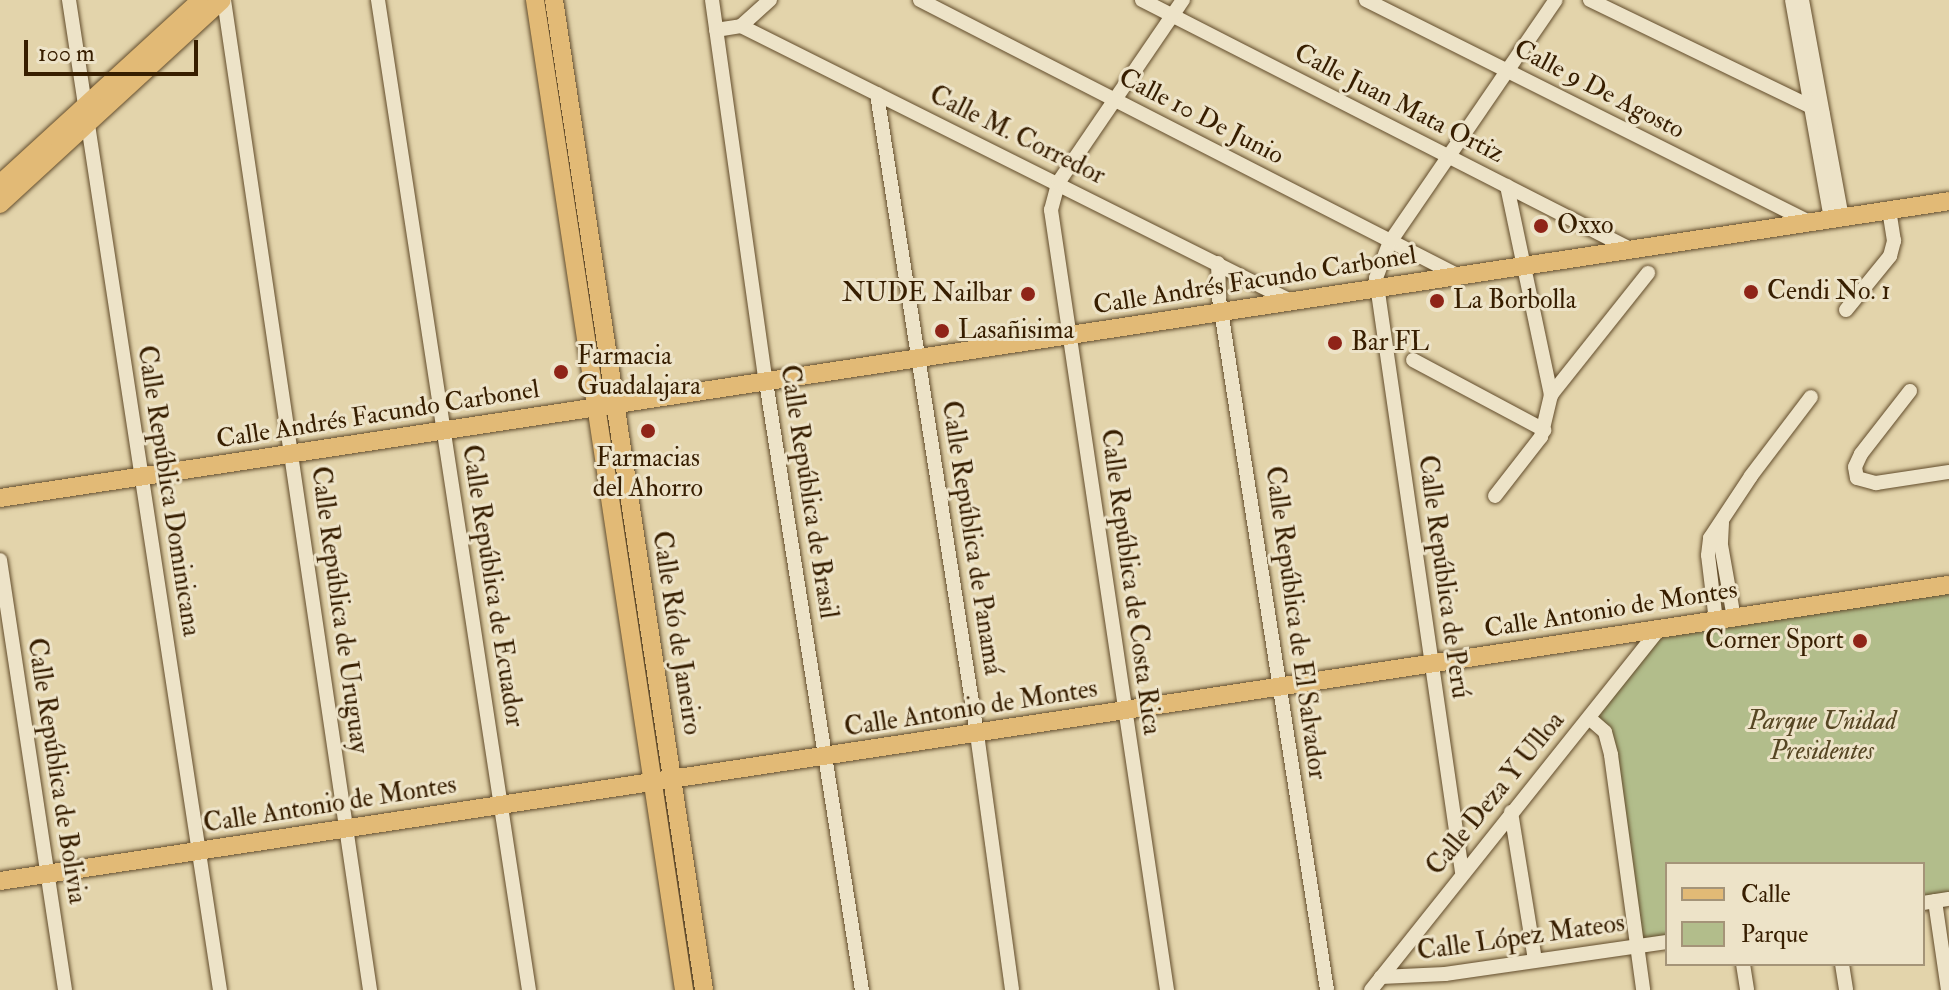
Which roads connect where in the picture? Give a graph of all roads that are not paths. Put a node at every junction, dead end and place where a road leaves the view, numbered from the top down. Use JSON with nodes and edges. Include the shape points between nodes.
{"nodes":[{"id":1,"x":69,"y":0,"type":"edge"},
{"id":2,"x":223,"y":0,"type":"edge"},
{"id":3,"x":378,"y":0,"type":"edge"},
{"id":4,"x":535,"y":0,"type":"edge"},
{"id":5,"x":554,"y":0,"type":"edge"},
{"id":6,"x":712,"y":0,"type":"edge"},
{"id":7,"x":770,"y":0,"type":"edge"},
{"id":8,"x":920,"y":0,"type":"edge"},
{"id":9,"x":1142,"y":0,"type":"edge"},
{"id":10,"x":1183,"y":0,"type":"edge"},
{"id":11,"x":1366,"y":0,"type":"edge"},
{"id":12,"x":1556,"y":0,"type":"edge"},
{"id":13,"x":1590,"y":0,"type":"edge"},
{"id":14,"x":1792,"y":0,"type":"edge"},
{"id":15,"x":1802,"y":0,"type":"edge"},
{"id":16,"x":197,"y":2,"type":"edge"},
{"id":17,"x":1172,"y":16,"type":"junction"},
{"id":18,"x":741,"y":26,"type":"junction"},
{"id":19,"x":716,"y":30,"type":"junction"},
{"id":20,"x":1507,"y":71,"type":"junction"},
{"id":21,"x":877,"y":94,"type":"junction"},
{"id":22,"x":1115,"y":100,"type":"junction"},
{"id":23,"x":1816,"y":109,"type":"junction"},
{"id":24,"x":86,"y":115,"type":"junction"},
{"id":25,"x":1448,"y":157,"type":"junction"},
{"id":26,"x":1058,"y":183,"type":"junction"},
{"id":27,"x":0,"y":184,"type":"edge"},
{"id":28,"x":1507,"y":186,"type":"junction"},
{"id":29,"x":1949,"y":201,"type":"edge"},
{"id":30,"x":0,"y":204,"type":"edge"},
{"id":31,"x":1889,"y":210,"type":"junction"},
{"id":32,"x":1837,"y":218,"type":"junction"},
{"id":33,"x":1811,"y":223,"type":"junction"},
{"id":34,"x":1390,"y":242,"type":"junction"},
{"id":35,"x":1634,"y":251,"type":"junction"},
{"id":36,"x":1218,"y":263,"type":"junction"},
{"id":37,"x":1522,"y":267,"type":"junction"},
{"id":38,"x":1648,"y":273,"type":"dead end"},
{"id":39,"x":1459,"y":276,"type":"junction"},
{"id":40,"x":1376,"y":289,"type":"junction"},
{"id":41,"x":1293,"y":302,"type":"junction"},
{"id":42,"x":1846,"y":310,"type":"dead end"},
{"id":43,"x":1221,"y":313,"type":"junction"},
{"id":44,"x":1069,"y":336,"type":"junction"},
{"id":45,"x":918,"y":359,"type":"junction"},
{"id":46,"x":1413,"y":360,"type":"dead end"},
{"id":47,"x":766,"y":382,"type":"junction"},
{"id":48,"x":1910,"y":391,"type":"dead end"},
{"id":49,"x":1551,"y":395,"type":"junction"},
{"id":50,"x":1811,"y":397,"type":"dead end"},
{"id":51,"x":614,"y":405,"type":"junction"},
{"id":52,"x":594,"y":408,"type":"junction"},
{"id":53,"x":1544,"y":430,"type":"junction"},
{"id":54,"x":444,"y":431,"type":"junction"},
{"id":55,"x":292,"y":454,"type":"junction"},
{"id":56,"x":1949,"y":472,"type":"edge"},
{"id":57,"x":142,"y":477,"type":"junction"},
{"id":58,"x":1495,"y":496,"type":"dead end"},
{"id":59,"x":0,"y":498,"type":"edge"},
{"id":60,"x":0,"y":560,"type":"edge"},
{"id":61,"x":1949,"y":585,"type":"edge"},
{"id":62,"x":1725,"y":619,"type":"junction"},
{"id":63,"x":1659,"y":629,"type":"junction"},
{"id":64,"x":1431,"y":663,"type":"junction"},
{"id":65,"x":1278,"y":688,"type":"junction"},
{"id":66,"x":1125,"y":712,"type":"junction"},
{"id":67,"x":1589,"y":718,"type":"junction"},
{"id":68,"x":977,"y":734,"type":"junction"},
{"id":69,"x":825,"y":757,"type":"junction"},
{"id":70,"x":672,"y":779,"type":"junction"},
{"id":71,"x":652,"y":782,"type":"junction"},
{"id":72,"x":501,"y":805,"type":"junction"},
{"id":73,"x":1511,"y":812,"type":"junction"},
{"id":74,"x":347,"y":828,"type":"junction"},
{"id":75,"x":199,"y":851,"type":"junction"},
{"id":76,"x":1462,"y":872,"type":"junction"},
{"id":77,"x":48,"y":874,"type":"junction"},
{"id":78,"x":0,"y":881,"type":"edge"},
{"id":79,"x":1936,"y":901,"type":"edge"},
{"id":80,"x":1665,"y":942,"type":"edge"},
{"id":81,"x":1637,"y":946,"type":"junction"},
{"id":82,"x":1535,"y":960,"type":"junction"},
{"id":83,"x":1743,"y":966,"type":"edge"},
{"id":84,"x":1842,"y":966,"type":"edge"},
{"id":85,"x":1381,"y":977,"type":"junction"},
{"id":86,"x":65,"y":990,"type":"edge"},
{"id":87,"x":220,"y":990,"type":"edge"},
{"id":88,"x":370,"y":990,"type":"edge"},
{"id":89,"x":529,"y":990,"type":"edge"},
{"id":90,"x":684,"y":990,"type":"edge"},
{"id":91,"x":704,"y":990,"type":"edge"},
{"id":92,"x":862,"y":990,"type":"edge"},
{"id":93,"x":1012,"y":990,"type":"edge"},
{"id":94,"x":1167,"y":990,"type":"edge"},
{"id":95,"x":1327,"y":990,"type":"edge"},
{"id":96,"x":1371,"y":990,"type":"edge"},
{"id":97,"x":1643,"y":990,"type":"edge"},
{"id":98,"x":1747,"y":990,"type":"edge"},
{"id":99,"x":1846,"y":990,"type":"edge"},
{"id":100,"x":1948,"y":990,"type":"edge"}],
"edges":[{"from":1,"to":24,"type":"street","name":"Calle República Dominicana"},
{"from":2,"to":24,"type":"main road"},
{"from":2,"to":55,"type":"street","name":"Calle República de Uruguay"},
{"from":3,"to":54,"type":"street","name":"Calle República de Ecuador"},
{"from":4,"to":52,"type":"main road","name":"Calle Río de Janeiro"},
{"from":5,"to":51,"type":"main road","name":"Calle Río de Janeiro"},
{"from":6,"to":19,"type":"street","name":"Calle República de Brasil"},
{"from":7,"to":18,"type":"street"},
{"from":8,"to":22,"type":"street","name":"Calle 10 De Junio"},
{"from":9,"to":17,"type":"street","name":"Calle Juan Mata Ortiz"},
{"from":10,"to":17,"type":"street"},
{"from":11,"to":20,"type":"street","name":"Calle 9 De Agosto"},
{"from":12,"to":20,"type":"street"},
{"from":13,"to":23,"type":"street"},
{"from":14,"to":23,"type":"street"},
{"from":15,"to":23,"type":"street"},
{"from":16,"to":24,"type":"main road"},
{"from":17,"to":22,"type":"street"},
{"from":17,"to":25,"type":"street","name":"Calle Juan Mata Ortiz"},
{"from":18,"to":19,"type":"street"},
{"from":18,"to":21,"type":"street","name":"Calle M. Corredor"},
{"from":19,"to":47,"type":"street","name":"Calle República de Brasil"},
{"from":20,"to":25,"type":"street"},
{"from":20,"to":33,"type":"street","name":"Calle 9 De Agosto"},
{"from":21,"to":26,"type":"street","name":"Calle M. Corredor"},
{"from":21,"to":45,"type":"street","name":"Calle República de Panamá"},
{"from":22,"to":26,"type":"street"},
{"from":22,"to":34,"type":"street","name":"Calle 10 De Junio"},
{"from":23,"to":32,"type":"street"},
{"from":24,"to":27,"type":"main road"},
{"from":24,"to":30,"type":"main road"},
{"from":24,"to":57,"type":"street","name":"Calle República Dominicana"},
{"from":25,"to":28,"type":"street","name":"Calle Juan Mata Ortiz"},
{"from":25,"to":34,"type":"street"},
{"from":26,"to":36,"type":"street","name":"Calle M. Corredor"},
{"from":26,"to":44,"type":"street","name":"Calle República de Costa Rica","via":[[1051,210]]},
{"from":28,"to":35,"type":"street","name":"Calle Juan Mata Ortiz"},
{"from":28,"to":37,"type":"street"},
{"from":29,"to":31,"type":"main road","name":"Calle Andrés Facundo Carbonel"},
{"from":31,"to":32,"type":"main road","name":"Calle Andrés Facundo Carbonel"},
{"from":31,"to":42,"type":"street","via":[[1894,241],[1890,256]]},
{"from":32,"to":33,"type":"main road","name":"Calle Andrés Facundo Carbonel"},
{"from":33,"to":35,"type":"main road","name":"Calle Andrés Facundo Carbonel"},
{"from":34,"to":39,"type":"street","name":"Calle 10 De Junio"},
{"from":34,"to":40,"type":"street"},
{"from":35,"to":37,"type":"main road","name":"Calle Andrés Facundo Carbonel"},
{"from":36,"to":41,"type":"street","name":"Calle M. Corredor"},
{"from":36,"to":43,"type":"street","name":"Calle República de El Salvador"},
{"from":37,"to":39,"type":"main road","name":"Calle Andrés Facundo Carbonel"},
{"from":37,"to":49,"type":"street"},
{"from":38,"to":49,"type":"street"},
{"from":39,"to":40,"type":"main road","name":"Calle Andrés Facundo Carbonel"},
{"from":40,"to":41,"type":"main road","name":"Calle Andrés Facundo Carbonel"},
{"from":40,"to":64,"type":"street","name":"Calle República de Perú"},
{"from":41,"to":43,"type":"main road","name":"Calle Andrés Facundo Carbonel"},
{"from":43,"to":44,"type":"main road","name":"Calle Andrés Facundo Carbonel"},
{"from":43,"to":65,"type":"street","name":"Calle República de El Salvador"},
{"from":44,"to":45,"type":"main road","name":"Calle Andrés Facundo Carbonel"},
{"from":44,"to":66,"type":"street","name":"Calle República de Costa Rica"},
{"from":45,"to":47,"type":"main road","name":"Calle Andrés Facundo Carbonel"},
{"from":45,"to":68,"type":"street","name":"Calle República de Panamá"},
{"from":46,"to":53,"type":"street"},
{"from":47,"to":51,"type":"main road","name":"Calle Andrés Facundo Carbonel"},
{"from":47,"to":69,"type":"street","name":"Calle República de Brasil"},
{"from":48,"to":56,"type":"street","via":[[1861,454],[1857,478],[1876,483]]},
{"from":49,"to":53,"type":"street"},
{"from":50,"to":62,"type":"street","via":[[1708,545]]},
{"from":51,"to":52,"type":"main road","name":"Calle Andrés Facundo Carbonel"},
{"from":51,"to":70,"type":"main road","name":"Calle Río de Janeiro"},
{"from":52,"to":54,"type":"main road","name":"Calle Andrés Facundo Carbonel"},
{"from":52,"to":71,"type":"main road","name":"Calle Río de Janeiro"},
{"from":53,"to":58,"type":"street"},
{"from":54,"to":55,"type":"main road","name":"Calle Andrés Facundo Carbonel"},
{"from":54,"to":72,"type":"street","name":"Calle República de Ecuador"},
{"from":55,"to":57,"type":"main road","name":"Calle Andrés Facundo Carbonel"},
{"from":55,"to":74,"type":"street","name":"Calle República de Uruguay"},
{"from":57,"to":59,"type":"main road","name":"Calle Andrés Facundo Carbonel"},
{"from":57,"to":75,"type":"street","name":"Calle República Dominicana"},
{"from":60,"to":77,"type":"street","name":"Calle República de Bolivia"},
{"from":61,"to":62,"type":"main road","name":"Calle Antonio de Montes"},
{"from":62,"to":63,"type":"main road","name":"Calle Antonio de Montes"},
{"from":63,"to":64,"type":"main road","name":"Calle Antonio de Montes"},
{"from":63,"to":67,"type":"street","name":"Calle Deza Y Ulloa"},
{"from":64,"to":65,"type":"main road","name":"Calle Antonio de Montes"},
{"from":64,"to":76,"type":"street","name":"Calle República de Perú"},
{"from":65,"to":66,"type":"main road","name":"Calle Antonio de Montes"},
{"from":65,"to":95,"type":"street","name":"Calle República de El Salvador"},
{"from":66,"to":68,"type":"main road","name":"Calle Antonio de Montes"},
{"from":66,"to":94,"type":"street","name":"Calle República de Costa Rica"},
{"from":67,"to":73,"type":"street","name":"Calle Deza Y Ulloa"},
{"from":67,"to":81,"type":"street","via":[[1608,740]]},
{"from":68,"to":69,"type":"main road","name":"Calle Antonio de Montes"},
{"from":68,"to":93,"type":"street","name":"Calle República de Panamá"},
{"from":69,"to":70,"type":"main road","name":"Calle Antonio de Montes"},
{"from":69,"to":92,"type":"street","name":"Calle República de Brasil"},
{"from":70,"to":71,"type":"main road","name":"Calle Antonio de Montes"},
{"from":70,"to":91,"type":"main road","name":"Calle Río de Janeiro"},
{"from":71,"to":72,"type":"main road","name":"Calle Antonio de Montes"},
{"from":71,"to":90,"type":"main road","name":"Calle Río de Janeiro"},
{"from":72,"to":74,"type":"main road","name":"Calle Antonio de Montes"},
{"from":72,"to":89,"type":"street","name":"Calle República de Ecuador"},
{"from":73,"to":76,"type":"street","name":"Calle Deza Y Ulloa"},
{"from":73,"to":82,"type":"street"},
{"from":74,"to":75,"type":"main road","name":"Calle Antonio de Montes"},
{"from":74,"to":88,"type":"street","name":"Calle República de Uruguay"},
{"from":75,"to":77,"type":"main road","name":"Calle Antonio de Montes"},
{"from":75,"to":87,"type":"street","name":"Calle República Dominicana"},
{"from":76,"to":85,"type":"street","name":"Calle Deza Y Ulloa"},
{"from":77,"to":78,"type":"main road","name":"Calle Antonio de Montes"},
{"from":77,"to":86,"type":"street","name":"Calle República de Bolivia"},
{"from":79,"to":100,"type":"street"},
{"from":80,"to":81,"type":"street","name":"Calle López Mateos"},
{"from":81,"to":82,"type":"street","name":"Calle López Mateos"},
{"from":81,"to":97,"type":"street"},
{"from":82,"to":85,"type":"street","name":"Calle López Mateos","via":[[1445,974]]},
{"from":83,"to":98,"type":"street"},
{"from":84,"to":99,"type":"street"},
{"from":85,"to":96,"type":"street","name":"Calle Deza Y Ulloa"}]}
